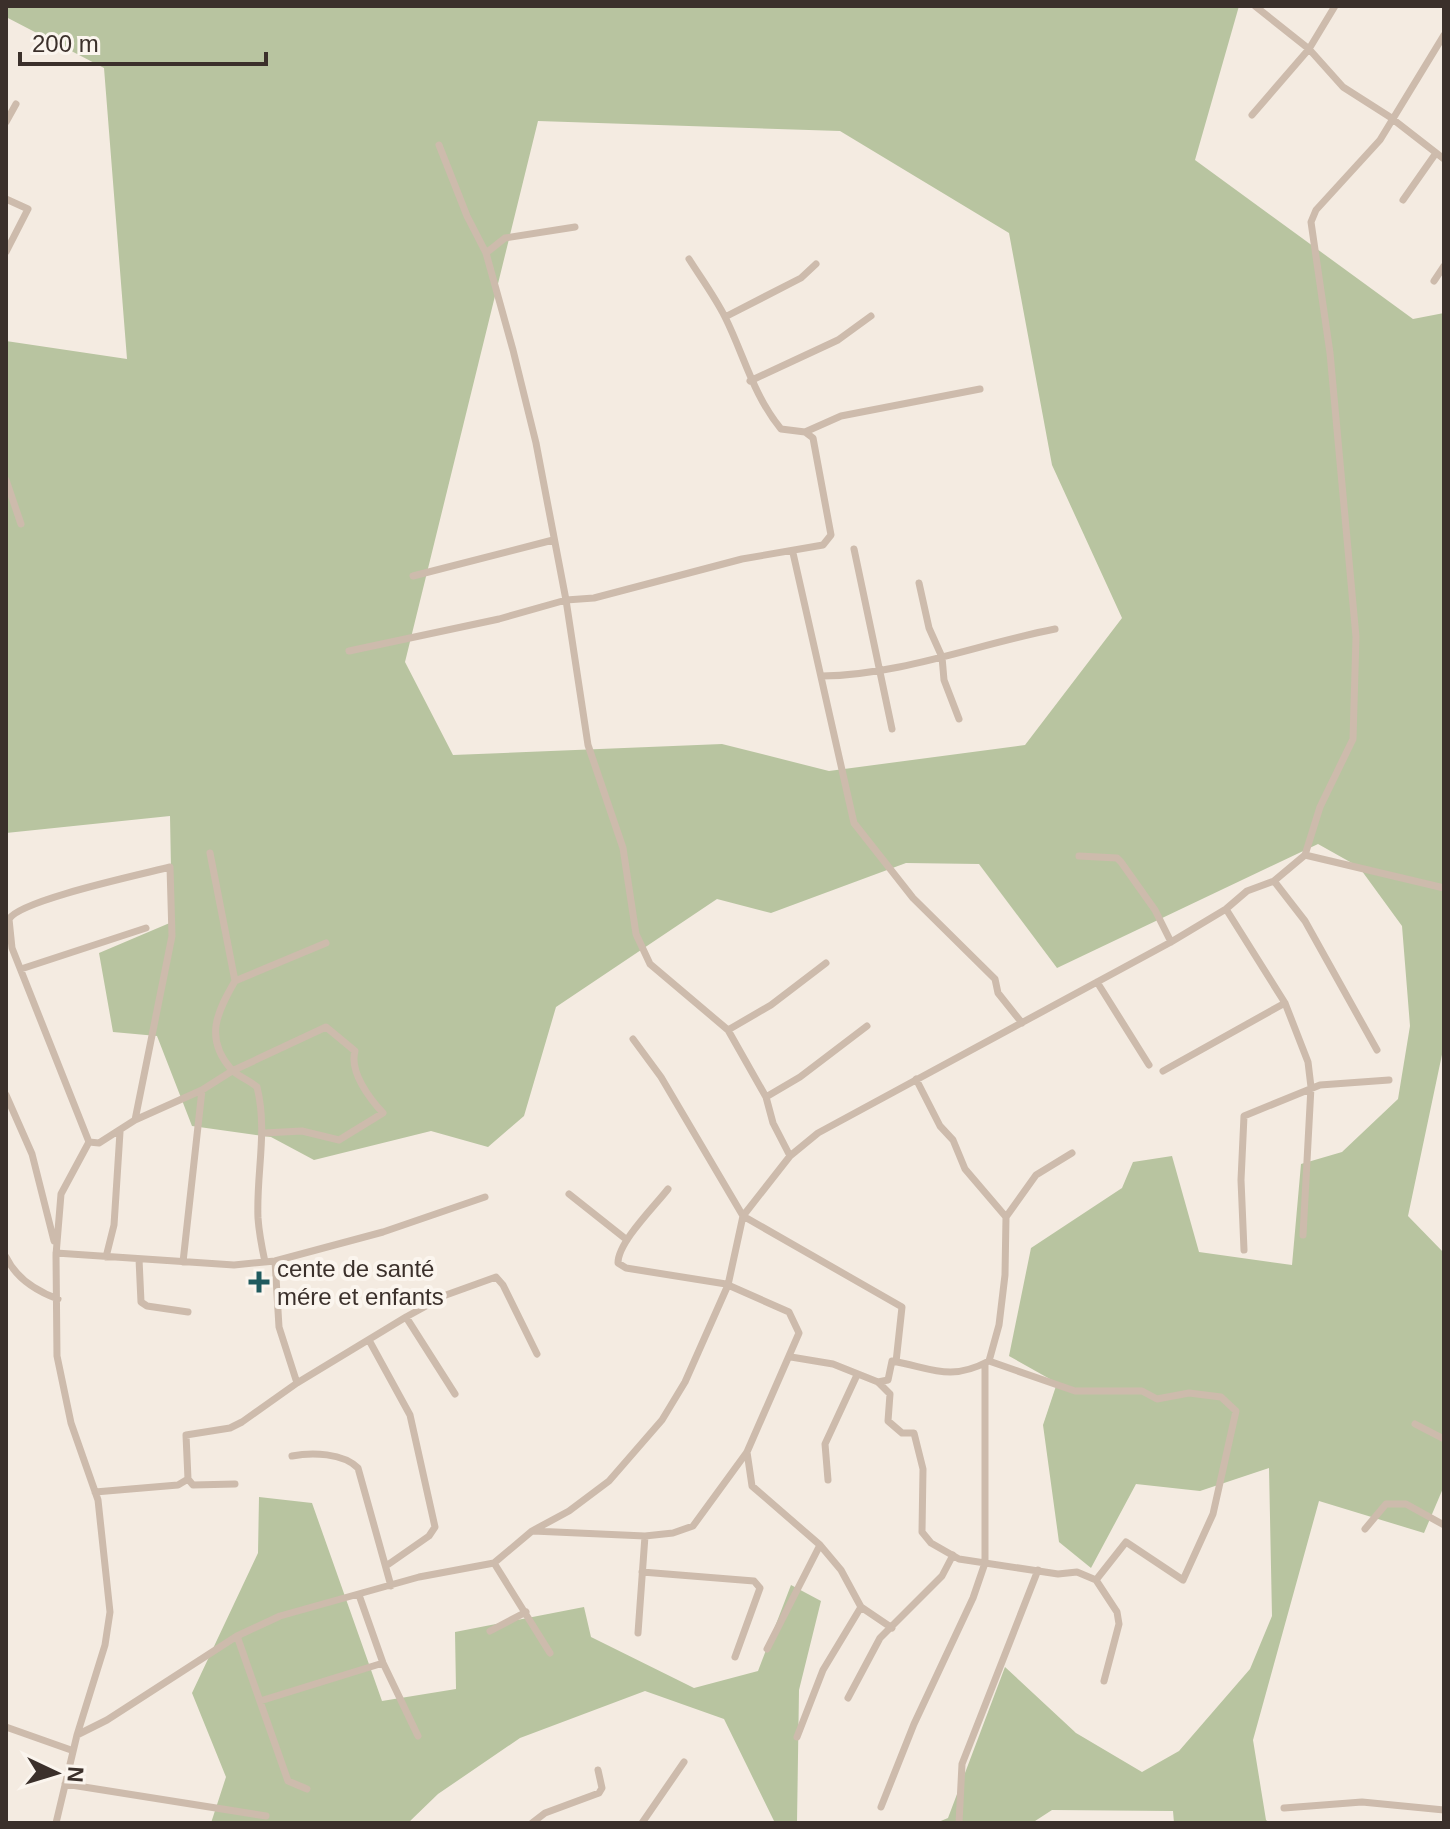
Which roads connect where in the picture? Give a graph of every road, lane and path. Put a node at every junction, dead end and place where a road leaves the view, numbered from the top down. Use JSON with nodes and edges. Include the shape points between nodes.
{"nodes":[{"id":1,"x":1255,"y":6,"type":"edge"},
{"id":2,"x":1335,"y":6,"type":"edge"},
{"id":3,"x":1444,"y":35,"type":"edge"},
{"id":4,"x":1309,"y":49,"type":"junction"},
{"id":5,"x":16,"y":104,"type":"dead end"},
{"id":6,"x":1252,"y":115,"type":"dead end"},
{"id":7,"x":1390,"y":117,"type":"junction"},
{"id":8,"x":6,"y":122,"type":"edge"},
{"id":9,"x":439,"y":145,"type":"dead end"},
{"id":10,"x":1436,"y":153,"type":"junction"},
{"id":11,"x":1444,"y":159,"type":"edge"},
{"id":12,"x":6,"y":199,"type":"edge"},
{"id":13,"x":1403,"y":200,"type":"dead end"},
{"id":14,"x":575,"y":227,"type":"dead end"},
{"id":15,"x":6,"y":252,"type":"edge"},
{"id":16,"x":486,"y":253,"type":"junction"},
{"id":17,"x":689,"y":259,"type":"dead end"},
{"id":18,"x":816,"y":264,"type":"dead end"},
{"id":19,"x":1444,"y":266,"type":"edge"},
{"id":20,"x":1434,"y":281,"type":"dead end"},
{"id":21,"x":871,"y":316,"type":"dead end"},
{"id":22,"x":725,"y":317,"type":"junction"},
{"id":23,"x":750,"y":381,"type":"junction"},
{"id":24,"x":980,"y":389,"type":"dead end"},
{"id":25,"x":805,"y":432,"type":"junction"},
{"id":26,"x":6,"y":480,"type":"edge"},
{"id":27,"x":21,"y":524,"type":"dead end"},
{"id":28,"x":553,"y":540,"type":"junction"},
{"id":29,"x":854,"y":549,"type":"dead end"},
{"id":30,"x":793,"y":553,"type":"junction"},
{"id":31,"x":413,"y":576,"type":"dead end"},
{"id":32,"x":919,"y":583,"type":"dead end"},
{"id":33,"x":566,"y":600,"type":"junction"},
{"id":34,"x":1055,"y":629,"type":"dead end"},
{"id":35,"x":349,"y":651,"type":"dead end"},
{"id":36,"x":942,"y":657,"type":"junction"},
{"id":37,"x":879,"y":669,"type":"junction"},
{"id":38,"x":822,"y":676,"type":"junction"},
{"id":39,"x":959,"y":719,"type":"dead end"},
{"id":40,"x":892,"y":729,"type":"dead end"},
{"id":41,"x":210,"y":853,"type":"dead end"},
{"id":42,"x":1305,"y":855,"type":"junction"},
{"id":43,"x":1079,"y":856,"type":"dead end"},
{"id":44,"x":1274,"y":881,"type":"junction"},
{"id":45,"x":1444,"y":888,"type":"edge"},
{"id":46,"x":1226,"y":909,"type":"junction"},
{"id":47,"x":146,"y":928,"type":"dead end"},
{"id":48,"x":1171,"y":942,"type":"junction"},
{"id":49,"x":326,"y":943,"type":"dead end"},
{"id":50,"x":826,"y":963,"type":"dead end"},
{"id":51,"x":21,"y":969,"type":"junction"},
{"id":52,"x":235,"y":981,"type":"junction"},
{"id":53,"x":1097,"y":982,"type":"junction"},
{"id":54,"x":1285,"y":1003,"type":"junction"},
{"id":55,"x":1022,"y":1023,"type":"junction"},
{"id":56,"x":867,"y":1026,"type":"dead end"},
{"id":57,"x":728,"y":1030,"type":"junction"},
{"id":58,"x":633,"y":1039,"type":"dead end"},
{"id":59,"x":1377,"y":1050,"type":"dead end"},
{"id":60,"x":1149,"y":1065,"type":"dead end"},
{"id":61,"x":232,"y":1071,"type":"junction"},
{"id":62,"x":1163,"y":1071,"type":"dead end"},
{"id":63,"x":916,"y":1079,"type":"junction"},
{"id":64,"x":1389,"y":1080,"type":"dead end"},
{"id":65,"x":202,"y":1090,"type":"junction"},
{"id":66,"x":1310,"y":1091,"type":"junction"},
{"id":67,"x":6,"y":1095,"type":"edge"},
{"id":68,"x":766,"y":1097,"type":"junction"},
{"id":69,"x":135,"y":1120,"type":"junction"},
{"id":70,"x":120,"y":1132,"type":"junction"},
{"id":71,"x":264,"y":1133,"type":"junction"},
{"id":72,"x":89,"y":1142,"type":"junction"},
{"id":73,"x":1072,"y":1153,"type":"dead end"},
{"id":74,"x":790,"y":1156,"type":"junction"},
{"id":75,"x":668,"y":1189,"type":"dead end"},
{"id":76,"x":569,"y":1194,"type":"dead end"},
{"id":77,"x":485,"y":1197,"type":"dead end"},
{"id":78,"x":743,"y":1216,"type":"junction"},
{"id":79,"x":1006,"y":1217,"type":"junction"},
{"id":80,"x":1303,"y":1235,"type":"dead end"},
{"id":81,"x":627,"y":1240,"type":"junction"},
{"id":82,"x":1244,"y":1250,"type":"dead end"},
{"id":83,"x":56,"y":1255,"type":"junction"},
{"id":84,"x":6,"y":1257,"type":"edge"},
{"id":85,"x":106,"y":1257,"type":"junction"},
{"id":86,"x":139,"y":1259,"type":"junction"},
{"id":87,"x":275,"y":1261,"type":"junction"},
{"id":88,"x":183,"y":1262,"type":"junction"},
{"id":89,"x":265,"y":1262,"type":"junction"},
{"id":90,"x":727,"y":1284,"type":"junction"},
{"id":91,"x":58,"y":1299,"type":"junction"},
{"id":92,"x":188,"y":1312,"type":"dead end"},
{"id":93,"x":406,"y":1317,"type":"junction"},
{"id":94,"x":370,"y":1342,"type":"junction"},
{"id":95,"x":537,"y":1354,"type":"dead end"},
{"id":96,"x":791,"y":1357,"type":"junction"},
{"id":97,"x":896,"y":1362,"type":"junction"},
{"id":98,"x":987,"y":1362,"type":"junction"},
{"id":99,"x":857,"y":1375,"type":"junction"},
{"id":100,"x":878,"y":1382,"type":"junction"},
{"id":101,"x":297,"y":1383,"type":"junction"},
{"id":102,"x":455,"y":1394,"type":"dead end"},
{"id":103,"x":1415,"y":1424,"type":"dead end"},
{"id":104,"x":1444,"y":1439,"type":"edge"},
{"id":105,"x":747,"y":1452,"type":"junction"},
{"id":106,"x":292,"y":1456,"type":"dead end"},
{"id":107,"x":188,"y":1479,"type":"junction"},
{"id":108,"x":828,"y":1480,"type":"dead end"},
{"id":109,"x":235,"y":1484,"type":"dead end"},
{"id":110,"x":95,"y":1492,"type":"junction"},
{"id":111,"x":1444,"y":1525,"type":"edge"},
{"id":112,"x":1365,"y":1529,"type":"dead end"},
{"id":113,"x":532,"y":1531,"type":"junction"},
{"id":114,"x":645,"y":1536,"type":"junction"},
{"id":115,"x":820,"y":1545,"type":"junction"},
{"id":116,"x":953,"y":1555,"type":"junction"},
{"id":117,"x":494,"y":1563,"type":"junction"},
{"id":118,"x":985,"y":1563,"type":"junction"},
{"id":119,"x":386,"y":1566,"type":"junction"},
{"id":120,"x":1038,"y":1570,"type":"junction"},
{"id":121,"x":642,"y":1572,"type":"junction"},
{"id":122,"x":1096,"y":1580,"type":"junction"},
{"id":123,"x":391,"y":1586,"type":"junction"},
{"id":124,"x":359,"y":1595,"type":"junction"},
{"id":125,"x":861,"y":1607,"type":"junction"},
{"id":126,"x":526,"y":1612,"type":"junction"},
{"id":127,"x":892,"y":1628,"type":"junction"},
{"id":128,"x":490,"y":1631,"type":"dead end"},
{"id":129,"x":638,"y":1633,"type":"dead end"},
{"id":130,"x":237,"y":1636,"type":"junction"},
{"id":131,"x":767,"y":1649,"type":"dead end"},
{"id":132,"x":550,"y":1653,"type":"dead end"},
{"id":133,"x":735,"y":1657,"type":"dead end"},
{"id":134,"x":383,"y":1663,"type":"junction"},
{"id":135,"x":1104,"y":1681,"type":"dead end"},
{"id":136,"x":848,"y":1698,"type":"dead end"},
{"id":137,"x":260,"y":1701,"type":"junction"},
{"id":138,"x":6,"y":1727,"type":"edge"},
{"id":139,"x":77,"y":1735,"type":"junction"},
{"id":140,"x":418,"y":1736,"type":"dead end"},
{"id":141,"x":797,"y":1737,"type":"dead end"},
{"id":142,"x":71,"y":1750,"type":"junction"},
{"id":143,"x":684,"y":1762,"type":"dead end"},
{"id":144,"x":598,"y":1770,"type":"dead end"},
{"id":145,"x":65,"y":1784,"type":"junction"},
{"id":146,"x":307,"y":1789,"type":"dead end"},
{"id":147,"x":881,"y":1807,"type":"dead end"},
{"id":148,"x":1284,"y":1808,"type":"dead end"},
{"id":149,"x":1444,"y":1810,"type":"edge"},
{"id":150,"x":266,"y":1816,"type":"dead end"},
{"id":151,"x":56,"y":1823,"type":"edge"},
{"id":152,"x":533,"y":1823,"type":"edge"},
{"id":153,"x":642,"y":1823,"type":"edge"},
{"id":154,"x":959,"y":1823,"type":"edge"}],
"edges":[{"from":1,"to":4,"type":"street"},
{"from":2,"to":4,"type":"street"},
{"from":3,"to":7,"type":"street"},
{"from":4,"to":6,"type":"street"},
{"from":4,"to":7,"type":"street","via":[[1343,87]]},
{"from":5,"to":8,"type":"street"},
{"from":7,"to":10,"type":"street"},
{"from":7,"to":42,"type":"street","via":[[1380,140],[1311,222],[1333,383],[1357,680],[1353,739],[1320,807]]},
{"from":9,"to":16,"type":"street"},
{"from":10,"to":11,"type":"street"},
{"from":10,"to":13,"type":"street"},
{"from":12,"to":15,"type":"street","via":[[28,209]]},
{"from":14,"to":16,"type":"street","via":[[505,238]]},
{"from":16,"to":28,"type":"street","via":[[536,443]]},
{"from":17,"to":22,"type":"street"},
{"from":18,"to":22,"type":"street","via":[[801,278]]},
{"from":19,"to":20,"type":"street"},
{"from":21,"to":23,"type":"street","via":[[838,340]]},
{"from":22,"to":23,"type":"street"},
{"from":23,"to":25,"type":"street","via":[[781,429]]},
{"from":24,"to":25,"type":"street","via":[[841,416]]},
{"from":25,"to":30,"type":"street","via":[[813,438],[831,535],[823,545]]},
{"from":26,"to":27,"type":"street"},
{"from":28,"to":31,"type":"street"},
{"from":28,"to":33,"type":"street"},
{"from":29,"to":37,"type":"street"},
{"from":30,"to":33,"type":"street","via":[[742,559],[594,598]]},
{"from":30,"to":38,"type":"street"},
{"from":32,"to":36,"type":"street"},
{"from":33,"to":35,"type":"street"},
{"from":33,"to":57,"type":"street","via":[[588,745],[623,848],[636,934],[650,964]]},
{"from":34,"to":36,"type":"street"},
{"from":36,"to":37,"type":"street"},
{"from":36,"to":39,"type":"street","via":[[944,680]]},
{"from":37,"to":38,"type":"street"},
{"from":37,"to":40,"type":"street"},
{"from":38,"to":55,"type":"street","via":[[854,823],[913,898],[995,979],[998,993]]},
{"from":41,"to":52,"type":"street"},
{"from":42,"to":44,"type":"street"},
{"from":42,"to":45,"type":"street"},
{"from":43,"to":48,"type":"street","via":[[1117,858]]},
{"from":44,"to":46,"type":"street","via":[[1247,891]]},
{"from":44,"to":59,"type":"street","via":[[1305,921]]},
{"from":46,"to":48,"type":"street"},
{"from":46,"to":54,"type":"street"},
{"from":47,"to":51,"type":"street"},
{"from":48,"to":53,"type":"street"},
{"from":49,"to":52,"type":"street"},
{"from":50,"to":57,"type":"street"},
{"from":51,"to":69,"type":"street","via":[[8,928],[12,914],[170,867],[172,936]]},
{"from":51,"to":72,"type":"street"},
{"from":52,"to":61,"type":"street","via":[[214,1022],[213,1037]]},
{"from":53,"to":55,"type":"street"},
{"from":53,"to":60,"type":"street"},
{"from":54,"to":62,"type":"street"},
{"from":54,"to":66,"type":"street","via":[[1308,1062]]},
{"from":55,"to":63,"type":"street"},
{"from":56,"to":68,"type":"street"},
{"from":57,"to":68,"type":"street"},
{"from":58,"to":78,"type":"street"},
{"from":61,"to":65,"type":"street"},
{"from":61,"to":71,"type":"street","via":[[257,1087]]},
{"from":61,"to":71,"type":"street","via":[[326,1027],[355,1051],[363,1085],[383,1113],[339,1140],[302,1131]]},
{"from":63,"to":74,"type":"street","via":[[837,1121]]},
{"from":63,"to":79,"type":"street","via":[[965,1169]]},
{"from":64,"to":66,"type":"street","via":[[1320,1085]]},
{"from":65,"to":69,"type":"street"},
{"from":65,"to":88,"type":"street"},
{"from":66,"to":80,"type":"street"},
{"from":66,"to":82,"type":"street","via":[[1244,1116]]},
{"from":67,"to":83,"type":"street","via":[[32,1154]]},
{"from":68,"to":74,"type":"street"},
{"from":69,"to":70,"type":"street"},
{"from":70,"to":72,"type":"street","via":[[99,1143]]},
{"from":70,"to":85,"type":"street","via":[[114,1225]]},
{"from":71,"to":89,"type":"street","via":[[258,1218]]},
{"from":72,"to":83,"type":"street","via":[[61,1194]]},
{"from":73,"to":79,"type":"street","via":[[1036,1175]]},
{"from":74,"to":78,"type":"street"},
{"from":75,"to":81,"type":"street"},
{"from":76,"to":81,"type":"street"},
{"from":77,"to":87,"type":"street"},
{"from":78,"to":90,"type":"street"},
{"from":78,"to":97,"type":"street","via":[[902,1307]]},
{"from":79,"to":98,"type":"street","via":[[1001,1312]]},
{"from":81,"to":90,"type":"street","via":[[618,1257],[621,1267]]},
{"from":83,"to":85,"type":"street"},
{"from":83,"to":91,"type":"street"},
{"from":84,"to":91,"type":"street","via":[[39,1292]]},
{"from":85,"to":86,"type":"street"},
{"from":86,"to":88,"type":"street"},
{"from":86,"to":92,"type":"street","via":[[141,1302]]},
{"from":87,"to":89,"type":"street"},
{"from":87,"to":101,"type":"street","via":[[279,1327]]},
{"from":88,"to":89,"type":"street"},
{"from":90,"to":96,"type":"street","via":[[789,1312],[799,1333]]},
{"from":90,"to":113,"type":"street","via":[[685,1382],[654,1431],[609,1481]]},
{"from":91,"to":110,"type":"street","via":[[58,1369]]},
{"from":93,"to":94,"type":"street"},
{"from":93,"to":95,"type":"street","via":[[496,1277]]},
{"from":93,"to":102,"type":"street"},
{"from":94,"to":101,"type":"street"},
{"from":94,"to":119,"type":"street","via":[[410,1415],[435,1527]]},
{"from":96,"to":99,"type":"street","via":[[833,1364]]},
{"from":96,"to":105,"type":"street"},
{"from":97,"to":98,"type":"street","via":[[946,1374]]},
{"from":97,"to":100,"type":"street","via":[[892,1361],[888,1380]]},
{"from":98,"to":118,"type":"street"},
{"from":98,"to":122,"type":"street","via":[[1075,1391],[1142,1391],[1157,1399],[1189,1393],[1221,1397],[1236,1411],[1213,1514],[1183,1580],[1126,1542]]},
{"from":99,"to":100,"type":"street"},
{"from":99,"to":108,"type":"street","via":[[825,1444]]},
{"from":100,"to":116,"type":"street","via":[[890,1394],[888,1421],[902,1433],[914,1433],[918,1443],[922,1532]]},
{"from":101,"to":107,"type":"street","via":[[230,1428],[186,1435]]},
{"from":103,"to":104,"type":"street"},
{"from":105,"to":114,"type":"street","via":[[693,1526]]},
{"from":105,"to":115,"type":"street","via":[[752,1486]]},
{"from":106,"to":119,"type":"street","via":[[322,1454],[358,1468]]},
{"from":107,"to":109,"type":"street","via":[[193,1485]]},
{"from":107,"to":110,"type":"street","via":[[178,1485]]},
{"from":110,"to":139,"type":"street","via":[[110,1612]]},
{"from":111,"to":112,"type":"street","via":[[1406,1504],[1386,1504]]},
{"from":113,"to":114,"type":"street"},
{"from":113,"to":117,"type":"street"},
{"from":114,"to":121,"type":"street"},
{"from":115,"to":125,"type":"street"},
{"from":115,"to":131,"type":"street"},
{"from":116,"to":118,"type":"street"},
{"from":116,"to":127,"type":"street","via":[[942,1576]]},
{"from":117,"to":123,"type":"street"},
{"from":117,"to":126,"type":"street"},
{"from":118,"to":120,"type":"street"},
{"from":118,"to":147,"type":"street"},
{"from":119,"to":123,"type":"street"},
{"from":120,"to":122,"type":"street","via":[[1077,1572]]},
{"from":120,"to":154,"type":"street","via":[[962,1764]]},
{"from":121,"to":129,"type":"street"},
{"from":121,"to":133,"type":"street","via":[[754,1581],[760,1588]]},
{"from":122,"to":135,"type":"street","via":[[1119,1624]]},
{"from":123,"to":124,"type":"street"},
{"from":124,"to":130,"type":"street","via":[[280,1616]]},
{"from":124,"to":134,"type":"street"},
{"from":125,"to":127,"type":"street"},
{"from":125,"to":141,"type":"street","via":[[823,1670]]},
{"from":126,"to":128,"type":"street"},
{"from":126,"to":132,"type":"street"},
{"from":127,"to":136,"type":"street","via":[[880,1638]]},
{"from":130,"to":137,"type":"street"},
{"from":130,"to":139,"type":"street"},
{"from":134,"to":137,"type":"street"},
{"from":134,"to":140,"type":"street"},
{"from":137,"to":146,"type":"street","via":[[288,1781]]},
{"from":138,"to":142,"type":"street"},
{"from":139,"to":142,"type":"street"},
{"from":142,"to":145,"type":"street"},
{"from":143,"to":153,"type":"street"},
{"from":144,"to":152,"type":"street","via":[[599,1793],[545,1813]]},
{"from":145,"to":150,"type":"street"},
{"from":145,"to":151,"type":"street"},
{"from":148,"to":149,"type":"street","via":[[1362,1802]]}]}
